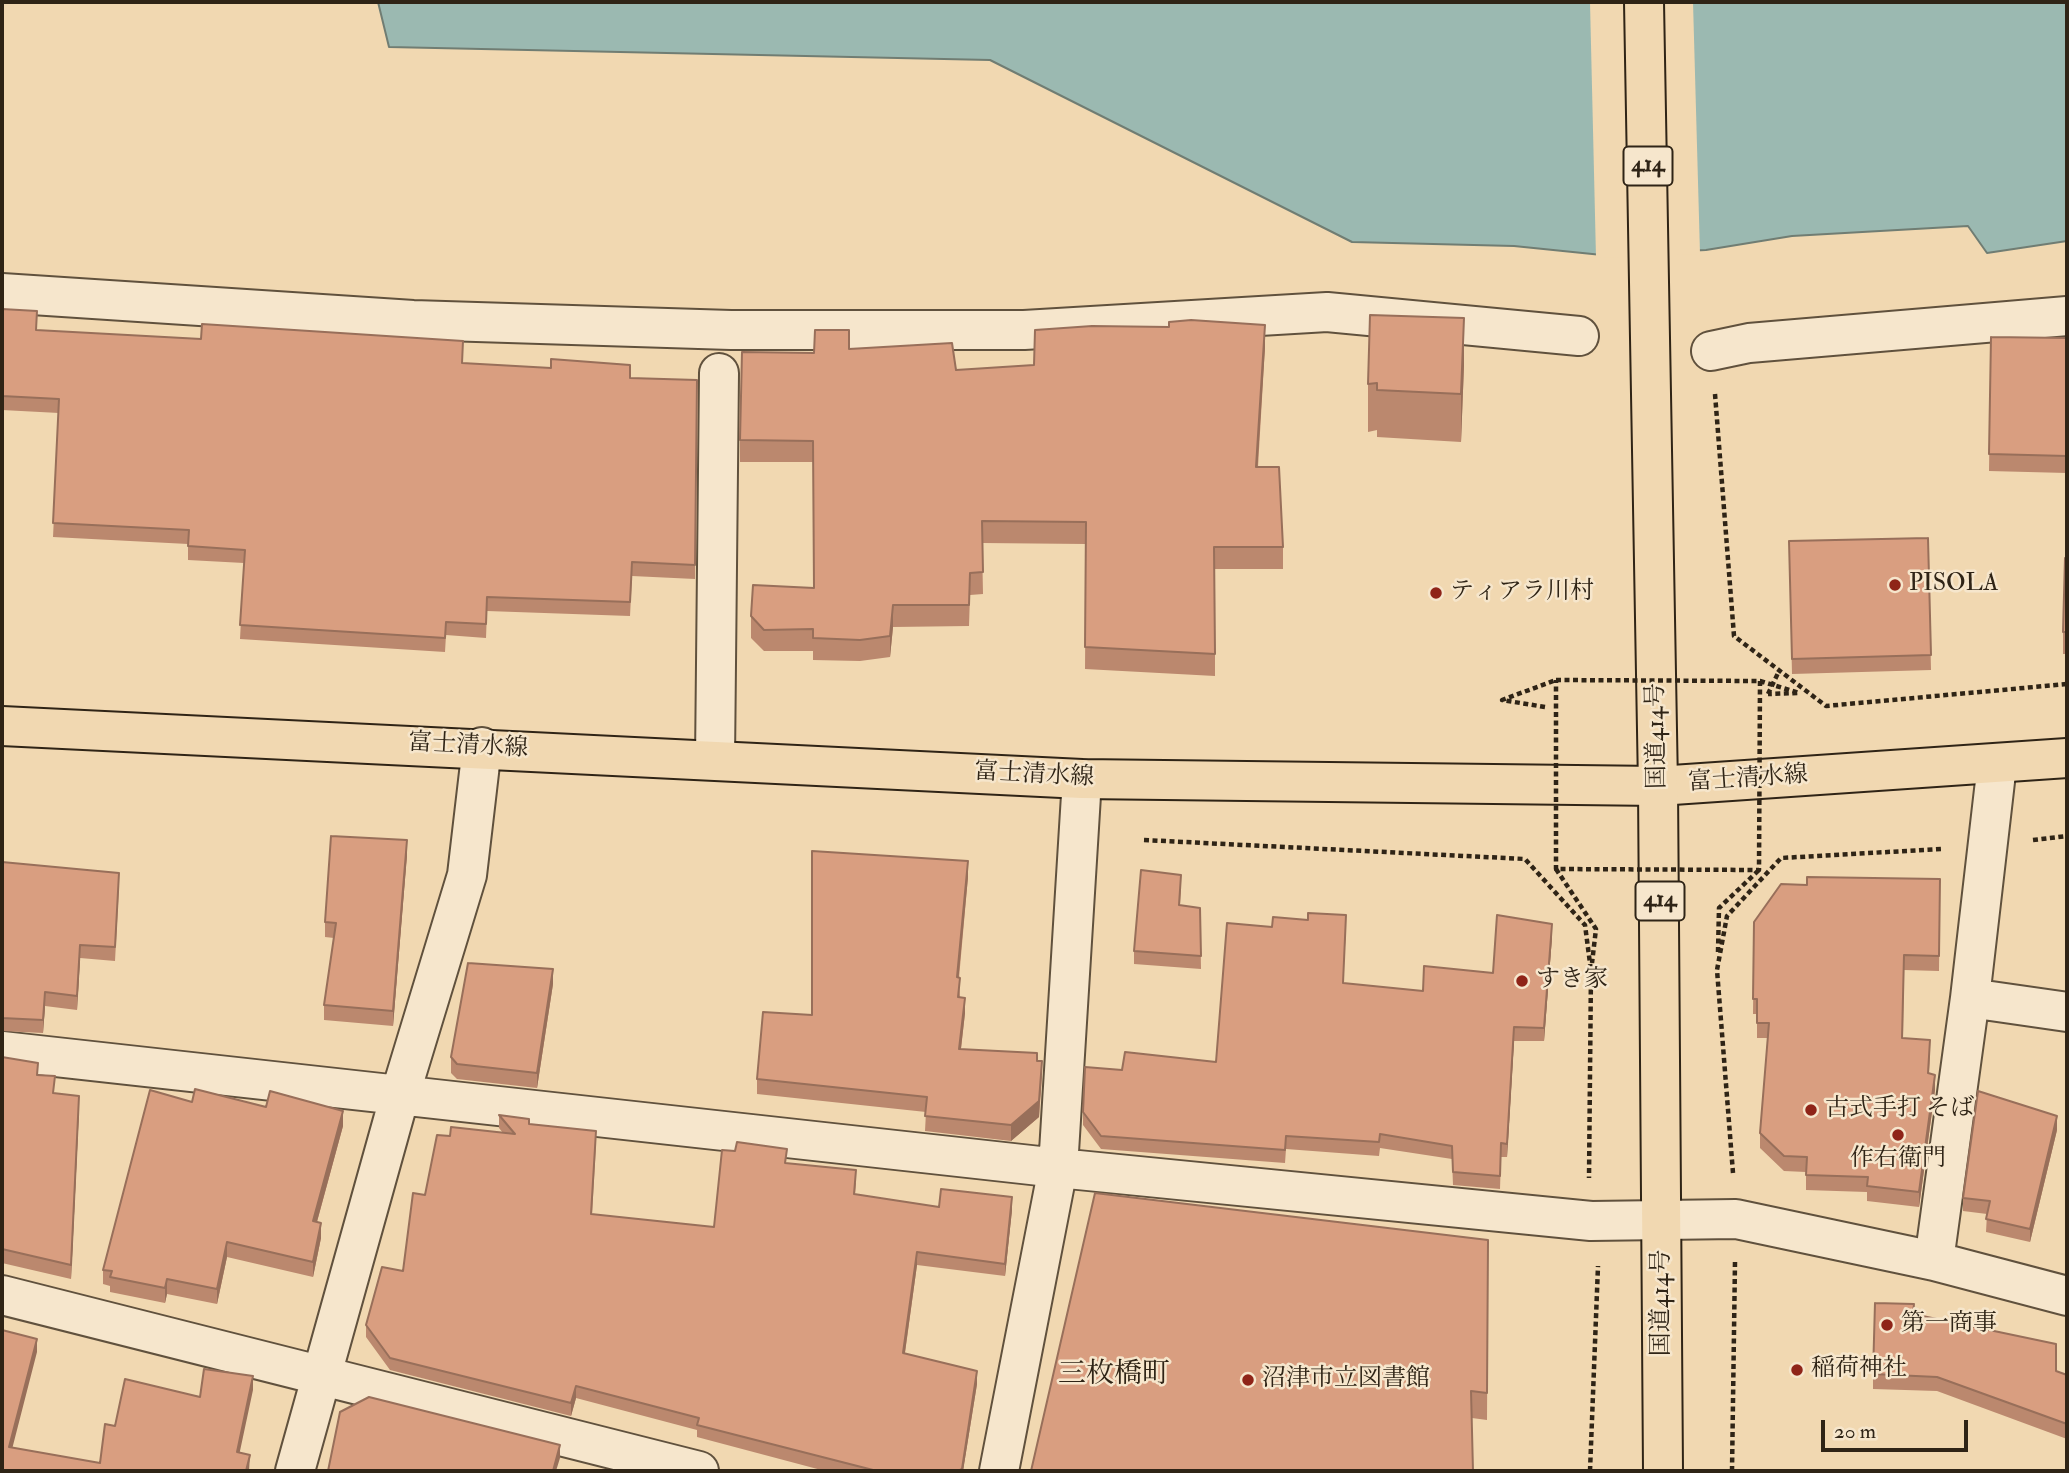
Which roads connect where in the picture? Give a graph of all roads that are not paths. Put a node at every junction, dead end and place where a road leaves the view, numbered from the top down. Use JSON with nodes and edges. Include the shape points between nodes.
{"nodes":[{"id":1,"x":1644,"y":2,"type":"edge"},
{"id":2,"x":2,"y":293,"type":"edge"},
{"id":3,"x":2067,"y":316,"type":"edge"},
{"id":4,"x":1579,"y":336,"type":"dead end"},
{"id":5,"x":1712,"y":351,"type":"road end"},
{"id":6,"x":719,"y":373,"type":"dead end"},
{"id":7,"x":2,"y":726,"type":"edge"},
{"id":8,"x":482,"y":747,"type":"junction"},
{"id":9,"x":2067,"y":758,"type":"edge"},
{"id":10,"x":715,"y":760,"type":"junction"},
{"id":11,"x":1997,"y":764,"type":"junction"},
{"id":12,"x":1082,"y":779,"type":"junction"},
{"id":13,"x":1658,"y":786,"type":"junction"},
{"id":14,"x":1970,"y":998,"type":"junction"},
{"id":15,"x":2067,"y":1012,"type":"edge"},
{"id":16,"x":2,"y":1051,"type":"edge"},
{"id":17,"x":400,"y":1095,"type":"junction"},
{"id":18,"x":1058,"y":1168,"type":"junction"},
{"id":19,"x":1663,"y":1221,"type":"junction"},
{"id":20,"x":1934,"y":1261,"type":"junction"},
{"id":21,"x":2,"y":1295,"type":"edge"},
{"id":22,"x":2067,"y":1296,"type":"edge"},
{"id":23,"x":323,"y":1375,"type":"junction"},
{"id":24,"x":295,"y":1471,"type":"edge"},
{"id":25,"x":699,"y":1471,"type":"edge"},
{"id":26,"x":999,"y":1471,"type":"edge"},
{"id":27,"x":1663,"y":1471,"type":"edge"}],
"edges":[{"from":1,"to":13,"type":"main road","name":"国道414号","number":"414"},
{"from":2,"to":4,"type":"street","via":[[413,320],[731,330],[1024,330],[1327,312]]},
{"from":3,"to":5,"type":"street","via":[[1749,343]]},
{"from":6,"to":10,"type":"street"},
{"from":7,"to":8,"type":"main road","name":"富士清水線"},
{"from":8,"to":10,"type":"main road","name":"富士清水線"},
{"from":8,"to":17,"type":"street","via":[[467,876]]},
{"from":9,"to":11,"type":"main road","name":"富士清水線"},
{"from":10,"to":12,"type":"main road","name":"富士清水線"},
{"from":11,"to":13,"type":"main road","name":"富士清水線"},
{"from":11,"to":14,"type":"street"},
{"from":12,"to":13,"type":"main road","name":"富士清水線"},
{"from":12,"to":18,"type":"street"},
{"from":13,"to":19,"type":"main road","name":"国道414号","number":"414"},
{"from":14,"to":15,"type":"street"},
{"from":14,"to":20,"type":"street"},
{"from":16,"to":17,"type":"street"},
{"from":17,"to":18,"type":"street"},
{"from":17,"to":23,"type":"street"},
{"from":18,"to":19,"type":"street","via":[[1591,1221]]},
{"from":18,"to":26,"type":"street"},
{"from":19,"to":20,"type":"street","via":[[1736,1219]]},
{"from":19,"to":27,"type":"main road","name":"国道414号","number":"414"},
{"from":20,"to":22,"type":"street"},
{"from":21,"to":23,"type":"street"},
{"from":23,"to":24,"type":"street"},
{"from":23,"to":25,"type":"street"}]}
